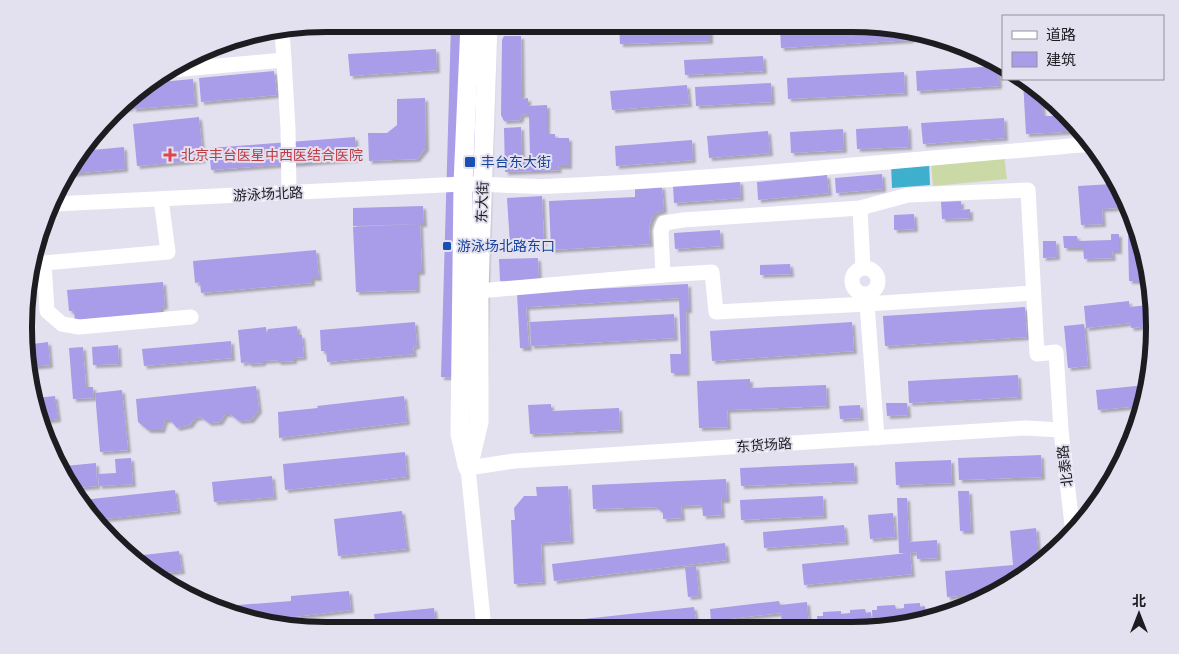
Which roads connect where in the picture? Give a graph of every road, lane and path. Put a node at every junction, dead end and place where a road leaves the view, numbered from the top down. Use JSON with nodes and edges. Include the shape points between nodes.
{"nodes":[{"id":1,"x":470,"y":32,"type":"edge"},
{"id":2,"x":488,"y":32,"type":"edge"},
{"id":3,"x":282,"y":36,"type":"edge"},
{"id":4,"x":284,"y":60,"type":"junction"},
{"id":5,"x":186,"y":69,"type":"edge"},
{"id":6,"x":1083,"y":145,"type":"edge"},
{"id":7,"x":482,"y":183,"type":"junction"},
{"id":8,"x":463,"y":184,"type":"junction"},
{"id":9,"x":289,"y":193,"type":"junction"},
{"id":10,"x":161,"y":199,"type":"junction"},
{"id":11,"x":60,"y":204,"type":"edge"},
{"id":12,"x":860,"y":208,"type":"junction"},
{"id":13,"x":662,"y":275,"type":"junction"},
{"id":14,"x":479,"y":290,"type":"junction"},
{"id":15,"x":1033,"y":293,"type":"junction"},
{"id":16,"x":866,"y":299,"type":"junction"},
{"id":17,"x":191,"y":317,"type":"dead end"},
{"id":18,"x":1061,"y":430,"type":"junction"},
{"id":19,"x":877,"y":438,"type":"junction"},
{"id":20,"x":468,"y":468,"type":"junction"},
{"id":21,"x":1072,"y":522,"type":"edge"},
{"id":22,"x":483,"y":622,"type":"edge"}],
"edges":[{"from":1,"to":8,"type":"main road","name":"东大街"},
{"from":2,"to":7,"type":"main road","name":"东大街"},
{"from":3,"to":4,"type":"street"},
{"from":4,"to":5,"type":"street"},
{"from":4,"to":9,"type":"street"},
{"from":6,"to":7,"type":"street","name":"游泳场北路","via":[[676,180],[551,186]]},
{"from":7,"to":8,"type":"street","name":"游泳场北路"},
{"from":7,"to":14,"type":"main road","name":"东大街"},
{"from":8,"to":9,"type":"street","name":"游泳场北路"},
{"from":8,"to":20,"type":"main road","name":"东大街","via":[[460,434]]},
{"from":9,"to":10,"type":"street","name":"游泳场北路"},
{"from":10,"to":11,"type":"street","name":"游泳场北路"},
{"from":10,"to":17,"type":"street","via":[[168,252],[44,263],[47,311],[62,324],[79,327]]},
{"from":12,"to":13,"type":"street","via":[[664,223],[661,231]]},
{"from":12,"to":15,"type":"street","via":[[908,195],[1028,190]]},
{"from":12,"to":16,"type":"street","via":[[864,268],[854,273],[852,284]]},
{"from":13,"to":14,"type":"street"},
{"from":13,"to":16,"type":"street","via":[[712,272],[716,312]]},
{"from":14,"to":20,"type":"main road","name":"东大街","via":[[480,422]]},
{"from":15,"to":16,"type":"street"},
{"from":15,"to":18,"type":"street","name":"北泰路","via":[[1037,354],[1056,352]]},
{"from":16,"to":19,"type":"street"},
{"from":18,"to":19,"type":"street","name":"东货场路","via":[[1025,428]]},
{"from":18,"to":21,"type":"street","name":"北泰路"},
{"from":19,"to":20,"type":"street","name":"东货场路","via":[[514,461]]},
{"from":20,"to":22,"type":"street","name":"东大街"}]}
